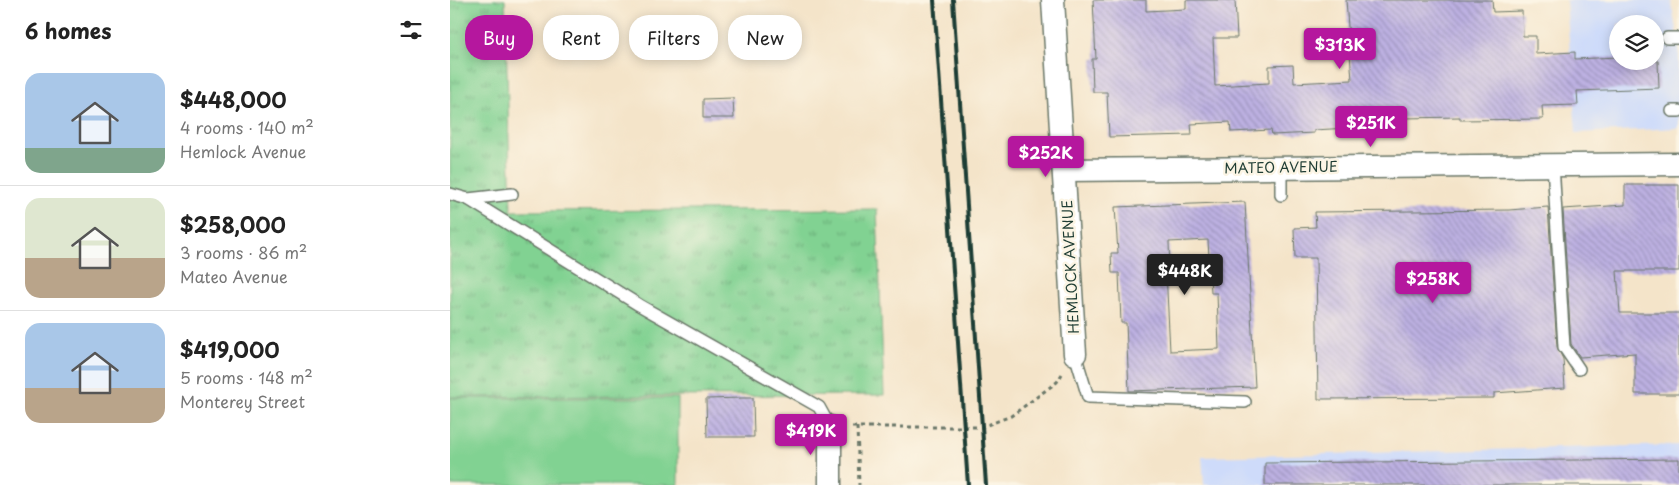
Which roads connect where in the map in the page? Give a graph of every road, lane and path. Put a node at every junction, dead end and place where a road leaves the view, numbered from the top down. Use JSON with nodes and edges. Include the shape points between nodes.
{"nodes":[{"id":1,"x":1053,"y":0,"type":"edge"},
{"id":2,"x":1667,"y":38,"type":"dead end"},
{"id":3,"x":1679,"y":38,"type":"edge"},
{"id":4,"x":1553,"y":164,"type":"junction"},
{"id":5,"x":1679,"y":164,"type":"edge"},
{"id":6,"x":1280,"y":168,"type":"junction"},
{"id":7,"x":1064,"y":170,"type":"junction"},
{"id":8,"x":450,"y":194,"type":"edge"},
{"id":9,"x":512,"y":194,"type":"dead end"},
{"id":10,"x":1281,"y":195,"type":"dead end"},
{"id":11,"x":468,"y":199,"type":"junction"},
{"id":12,"x":1075,"y":354,"type":"junction"},
{"id":13,"x":1579,"y":369,"type":"dead end"},
{"id":14,"x":1245,"y":402,"type":"dead end"},
{"id":15,"x":830,"y":427,"type":"junction"},
{"id":16,"x":857,"y":427,"type":"junction"},
{"id":17,"x":830,"y":485,"type":"edge"},
{"id":18,"x":859,"y":485,"type":"edge"}],
"edges":[{"from":1,"to":7,"type":"street","name":"HEMLOCK AVENUE"},
{"from":2,"to":3,"type":"lane"},
{"from":4,"to":5,"type":"street","name":"MATEO AVENUE"},
{"from":4,"to":6,"type":"street","name":"MATEO AVENUE"},
{"from":4,"to":13,"type":"lane","via":[[1564,347]]},
{"from":6,"to":7,"type":"street","name":"MATEO AVENUE"},
{"from":6,"to":10,"type":"lane"},
{"from":7,"to":12,"type":"street","name":"HEMLOCK AVENUE"},
{"from":8,"to":11,"type":"lane"},
{"from":9,"to":11,"type":"lane"},
{"from":11,"to":15,"type":"lane","via":[[639,305],[818,407]]},
{"from":12,"to":14,"type":"lane","via":[[1088,397]]},
{"from":12,"to":16,"type":"path","via":[[1057,382],[1011,416],[982,427]]},
{"from":15,"to":16,"type":"path"},
{"from":15,"to":17,"type":"street"},
{"from":16,"to":18,"type":"path"}]}
